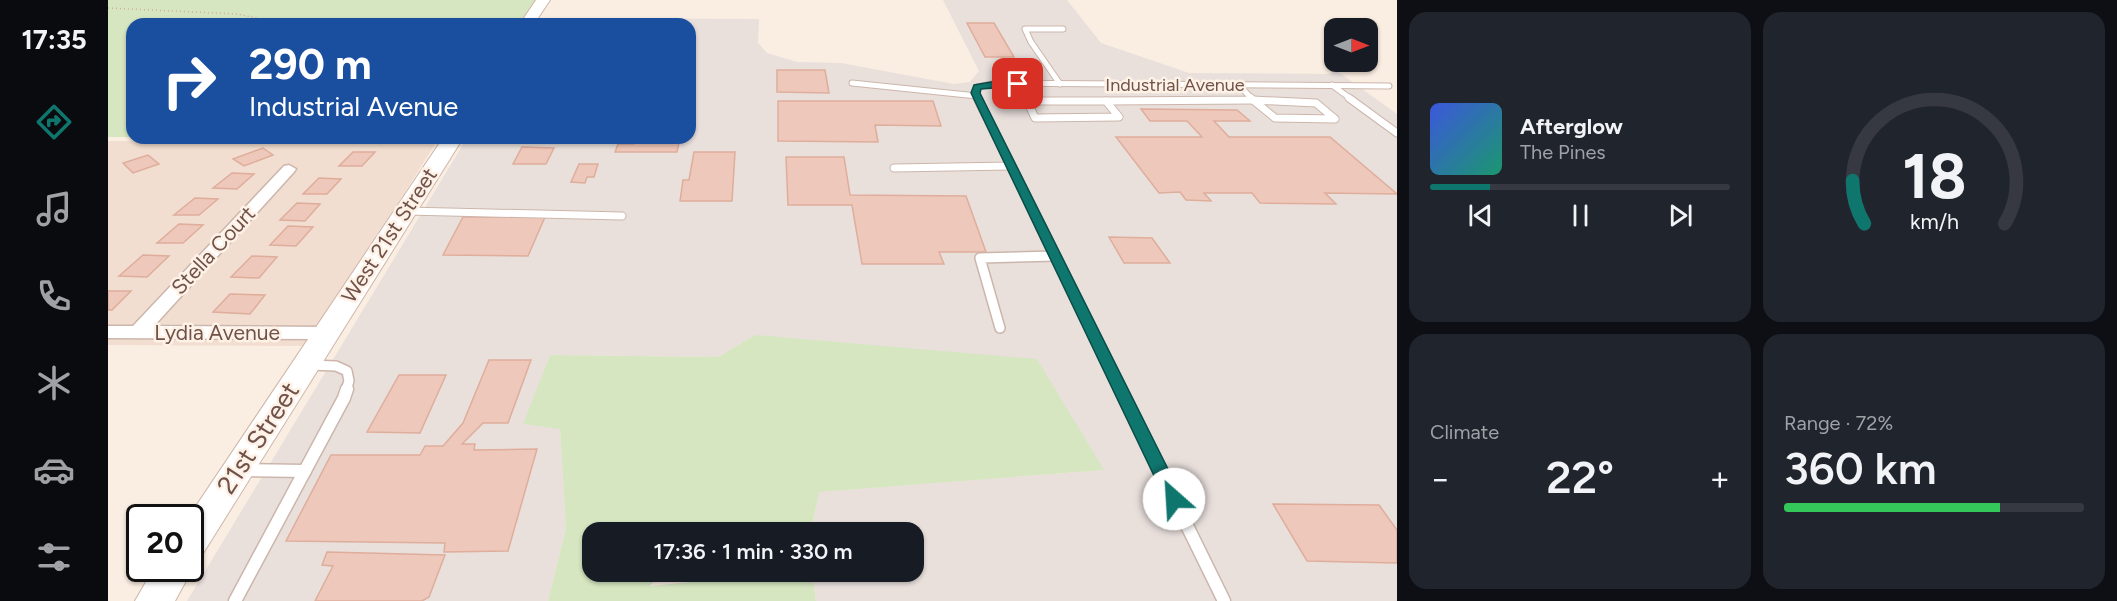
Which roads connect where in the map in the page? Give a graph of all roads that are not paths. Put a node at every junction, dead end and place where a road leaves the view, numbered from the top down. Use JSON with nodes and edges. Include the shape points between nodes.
{"nodes":[{"id":1,"x":543,"y":0,"type":"edge"},
{"id":2,"x":524,"y":18,"type":"edge"},
{"id":3,"x":1063,"y":29,"type":"dead end"},
{"id":4,"x":852,"y":83,"type":"dead end"},
{"id":5,"x":1060,"y":84,"type":"junction"},
{"id":6,"x":1239,"y":85,"type":"junction"},
{"id":7,"x":1332,"y":86,"type":"junction"},
{"id":8,"x":1389,"y":86,"type":"dead end"},
{"id":9,"x":978,"y":100,"type":"junction"},
{"id":10,"x":1106,"y":100,"type":"junction"},
{"id":11,"x":1253,"y":100,"type":"junction"},
{"id":12,"x":1397,"y":133,"type":"edge"},
{"id":13,"x":449,"y":144,"type":"edge"},
{"id":14,"x":1011,"y":166,"type":"junction"},
{"id":15,"x":894,"y":168,"type":"dead end"},
{"id":16,"x":289,"y":169,"type":"dead end"},
{"id":17,"x":405,"y":211,"type":"junction"},
{"id":18,"x":622,"y":216,"type":"dead end"},
{"id":19,"x":1055,"y":256,"type":"junction"},
{"id":20,"x":1000,"y":328,"type":"dead end"},
{"id":21,"x":108,"y":332,"type":"edge"},
{"id":22,"x":138,"y":332,"type":"junction"},
{"id":23,"x":326,"y":333,"type":"junction"},
{"id":24,"x":305,"y":365,"type":"junction"},
{"id":25,"x":238,"y":470,"type":"junction"},
{"id":26,"x":305,"y":471,"type":"junction"},
{"id":27,"x":204,"y":522,"type":"edge"},
{"id":28,"x":166,"y":582,"type":"edge"},
{"id":29,"x":154,"y":601,"type":"edge"},
{"id":30,"x":235,"y":601,"type":"edge"},
{"id":31,"x":1224,"y":601,"type":"edge"}],
"edges":[{"from":1,"to":2,"type":"street"},
{"from":3,"to":5,"type":"lane","via":[[1025,29]]},
{"from":4,"to":9,"type":"lane"},
{"from":5,"to":6,"type":"lane","name":"Industrial Avenue"},
{"from":5,"to":9,"type":"lane","name":"Industrial Avenue","via":[[986,85],[977,87]]},
{"from":6,"to":7,"type":"lane","name":"Industrial Avenue"},
{"from":6,"to":11,"type":"lane"},
{"from":7,"to":8,"type":"lane","name":"Industrial Avenue"},
{"from":7,"to":12,"type":"lane"},
{"from":9,"to":14,"type":"lane"},
{"from":10,"to":10,"type":"lane","via":[[1083,100],[1027,100],[1035,117],[1119,117]]},
{"from":10,"to":11,"type":"lane"},
{"from":11,"to":11,"type":"lane","via":[[1316,103],[1335,118],[1275,118]]},
{"from":13,"to":17,"type":"street","name":"West 21st Street"},
{"from":14,"to":15,"type":"lane"},
{"from":14,"to":19,"type":"lane"},
{"from":16,"to":22,"type":"street","name":"Stella Court"},
{"from":17,"to":18,"type":"lane"},
{"from":17,"to":23,"type":"street","name":"West 21st Street"},
{"from":19,"to":20,"type":"lane","via":[[980,258]]},
{"from":19,"to":31,"type":"lane"},
{"from":21,"to":22,"type":"street","name":"Lydia Avenue"},
{"from":22,"to":23,"type":"street","name":"Lydia Avenue"},
{"from":23,"to":24,"type":"street","name":"21st Street"},
{"from":24,"to":25,"type":"street","name":"21st Street"},
{"from":24,"to":26,"type":"lane","via":[[336,366],[347,371],[349,381]]},
{"from":25,"to":26,"type":"lane"},
{"from":25,"to":27,"type":"street","name":"21st Street"},
{"from":26,"to":30,"type":"lane"},
{"from":28,"to":29,"type":"street"}]}
